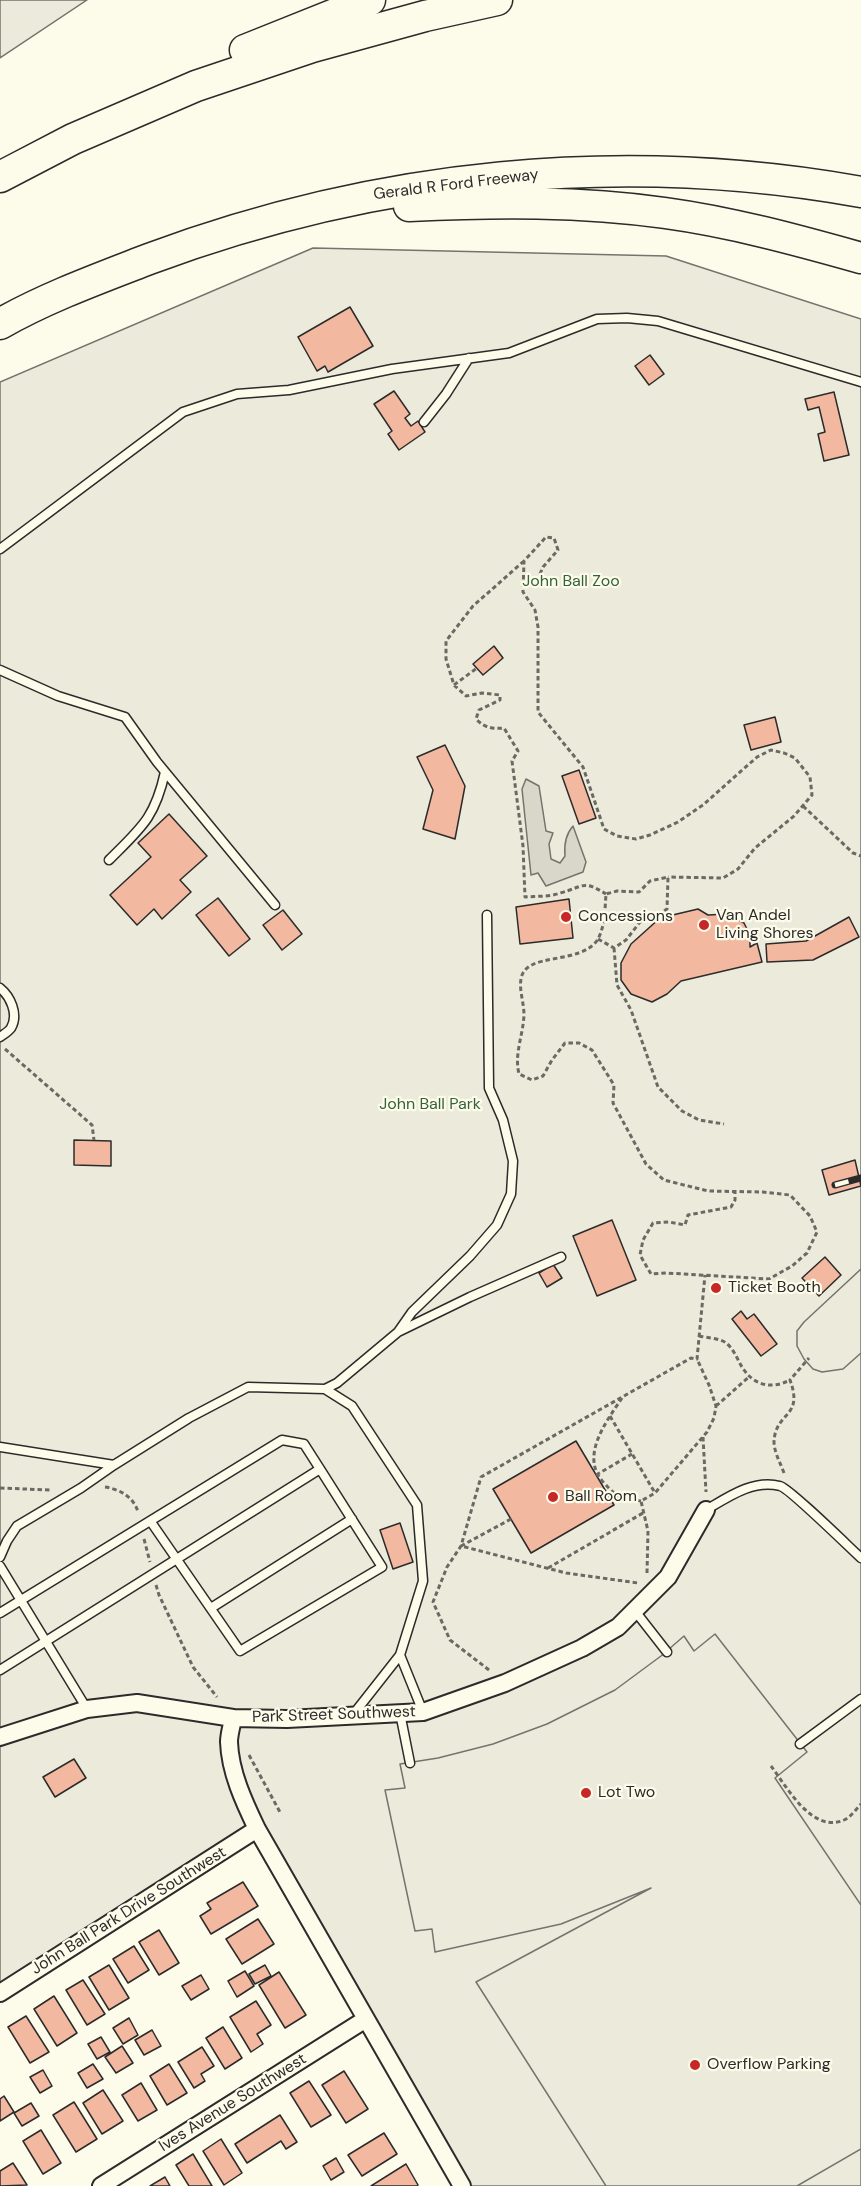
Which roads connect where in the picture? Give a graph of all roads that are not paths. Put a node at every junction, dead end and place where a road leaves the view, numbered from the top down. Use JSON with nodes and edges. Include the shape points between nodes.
{"nodes":[{"id":1,"x":370,"y":0,"type":"edge"},
{"id":2,"x":497,"y":0,"type":"edge"},
{"id":3,"x":73,"y":139,"type":"junction"},
{"id":4,"x":0,"y":177,"type":"edge"},
{"id":5,"x":861,"y":192,"type":"edge"},
{"id":6,"x":316,"y":209,"type":"junction"},
{"id":7,"x":861,"y":258,"type":"edge"},
{"id":8,"x":0,"y":324,"type":"edge"},
{"id":9,"x":469,"y":358,"type":"junction"},
{"id":10,"x":861,"y":382,"type":"edge"},
{"id":11,"x":424,"y":422,"type":"dead end"},
{"id":12,"x":0,"y":549,"type":"edge"},
{"id":13,"x":0,"y":670,"type":"edge"},
{"id":14,"x":165,"y":772,"type":"junction"},
{"id":15,"x":109,"y":860,"type":"dead end"},
{"id":16,"x":275,"y":905,"type":"dead end"},
{"id":17,"x":487,"y":915,"type":"dead end"},
{"id":18,"x":0,"y":988,"type":"edge"},
{"id":19,"x":0,"y":1037,"type":"edge"},
{"id":20,"x":561,"y":1257,"type":"dead end"},
{"id":21,"x":398,"y":1332,"type":"junction"},
{"id":22,"x":325,"y":1389,"type":"junction"},
{"id":23,"x":0,"y":1447,"type":"edge"},
{"id":24,"x":114,"y":1465,"type":"junction"},
{"id":25,"x":320,"y":1469,"type":"junction"},
{"id":26,"x":706,"y":1510,"type":"joint"},
{"id":27,"x":352,"y":1519,"type":"junction"},
{"id":28,"x":152,"y":1522,"type":"junction"},
{"id":29,"x":0,"y":1557,"type":"edge"},
{"id":30,"x":861,"y":1558,"type":"edge"},
{"id":31,"x":177,"y":1559,"type":"junction"},
{"id":32,"x":0,"y":1566,"type":"edge"},
{"id":33,"x":20,"y":1600,"type":"junction"},
{"id":34,"x":210,"y":1608,"type":"junction"},
{"id":35,"x":635,"y":1611,"type":"junction"},
{"id":36,"x":0,"y":1613,"type":"edge"},
{"id":37,"x":45,"y":1641,"type":"junction"},
{"id":38,"x":667,"y":1652,"type":"dead end"},
{"id":39,"x":400,"y":1655,"type":"junction"},
{"id":40,"x":0,"y":1670,"type":"edge"},
{"id":41,"x":861,"y":1699,"type":"edge"},
{"id":42,"x":87,"y":1709,"type":"junction"},
{"id":43,"x":423,"y":1712,"type":"junction"},
{"id":44,"x":400,"y":1713,"type":"junction"},
{"id":45,"x":352,"y":1716,"type":"junction"},
{"id":46,"x":233,"y":1718,"type":"junction"},
{"id":47,"x":0,"y":1737,"type":"edge"},
{"id":48,"x":800,"y":1744,"type":"dead end"},
{"id":49,"x":410,"y":1762,"type":"dead end"},
{"id":50,"x":257,"y":1829,"type":"junction"},
{"id":51,"x":0,"y":1993,"type":"edge"},
{"id":52,"x":366,"y":2019,"type":"junction"},
{"id":53,"x":101,"y":2186,"type":"edge"},
{"id":54,"x":462,"y":2186,"type":"edge"}],
"edges":[{"from":1,"to":3,"type":"highway","via":[[129,96]]},
{"from":2,"to":3,"type":"highway","via":[[312,47],[196,86]]},
{"from":3,"to":4,"type":"highway"},
{"from":5,"to":6,"type":"highway","name":"Gerald R Ford Freeway","via":[[733,175],[560,173],[375,194]]},
{"from":6,"to":7,"type":"highway","via":[[495,202],[665,213],[784,237]]},
{"from":6,"to":8,"type":"highway","name":"Gerald R Ford Freeway","via":[[198,241],[101,277]]},
{"from":9,"to":10,"type":"lane","via":[[508,353],[597,319],[627,318],[658,321]]},
{"from":9,"to":11,"type":"lane"},
{"from":9,"to":12,"type":"lane","via":[[289,390],[237,394],[183,412]]},
{"from":13,"to":14,"type":"lane","via":[[58,696],[125,717]]},
{"from":14,"to":15,"type":"lane","via":[[160,796],[146,823]]},
{"from":14,"to":16,"type":"lane"},
{"from":17,"to":21,"type":"lane","via":[[489,1088],[504,1120],[513,1161],[511,1194],[497,1225],[411,1312]]},
{"from":18,"to":19,"type":"lane","via":[[8,994],[14,1012],[11,1027]]},
{"from":20,"to":21,"type":"lane"},
{"from":21,"to":22,"type":"lane"},
{"from":22,"to":24,"type":"lane","via":[[248,1387]]},
{"from":22,"to":39,"type":"lane","via":[[352,1406],[417,1505],[423,1581]]},
{"from":23,"to":24,"type":"lane"},
{"from":24,"to":29,"type":"lane","via":[[17,1526]]},
{"from":25,"to":27,"type":"lane"},
{"from":25,"to":28,"type":"lane","via":[[304,1444],[282,1440]]},
{"from":25,"to":31,"type":"lane"},
{"from":26,"to":30,"type":"lane","via":[[736,1492],[761,1485],[783,1486]]},
{"from":26,"to":35,"type":"street","name":"Park Street Southwest","via":[[668,1578],[649,1590]]},
{"from":27,"to":34,"type":"lane"},
{"from":27,"to":34,"type":"lane","via":[[382,1567],[240,1651]]},
{"from":28,"to":31,"type":"lane"},
{"from":28,"to":33,"type":"lane"},
{"from":31,"to":34,"type":"lane"},
{"from":31,"to":37,"type":"lane"},
{"from":32,"to":33,"type":"lane"},
{"from":33,"to":36,"type":"lane"},
{"from":33,"to":37,"type":"lane"},
{"from":35,"to":38,"type":"lane"},
{"from":35,"to":43,"type":"street","name":"Park Street Southwest","via":[[618,1627],[582,1648],[505,1683]]},
{"from":37,"to":40,"type":"lane"},
{"from":37,"to":42,"type":"lane"},
{"from":39,"to":43,"type":"lane"},
{"from":39,"to":45,"type":"lane"},
{"from":41,"to":48,"type":"lane"},
{"from":42,"to":46,"type":"street","via":[[137,1703]]},
{"from":42,"to":47,"type":"street"},
{"from":43,"to":44,"type":"street","name":"Park Street Southwest"},
{"from":44,"to":45,"type":"street","name":"Park Street Southwest"},
{"from":44,"to":49,"type":"lane"},
{"from":45,"to":46,"type":"street","name":"Park Street Southwest"},
{"from":46,"to":50,"type":"street","name":"Park Street Southwest","via":[[229,1741],[235,1774]]},
{"from":50,"to":51,"type":"street","name":"John Ball Park Drive Southwest"},
{"from":50,"to":52,"type":"street","name":"Park Street Southwest"},
{"from":52,"to":53,"type":"street","name":"Ives Avenue Southwest"},
{"from":52,"to":54,"type":"street","name":"Park Street Southwest"}]}
